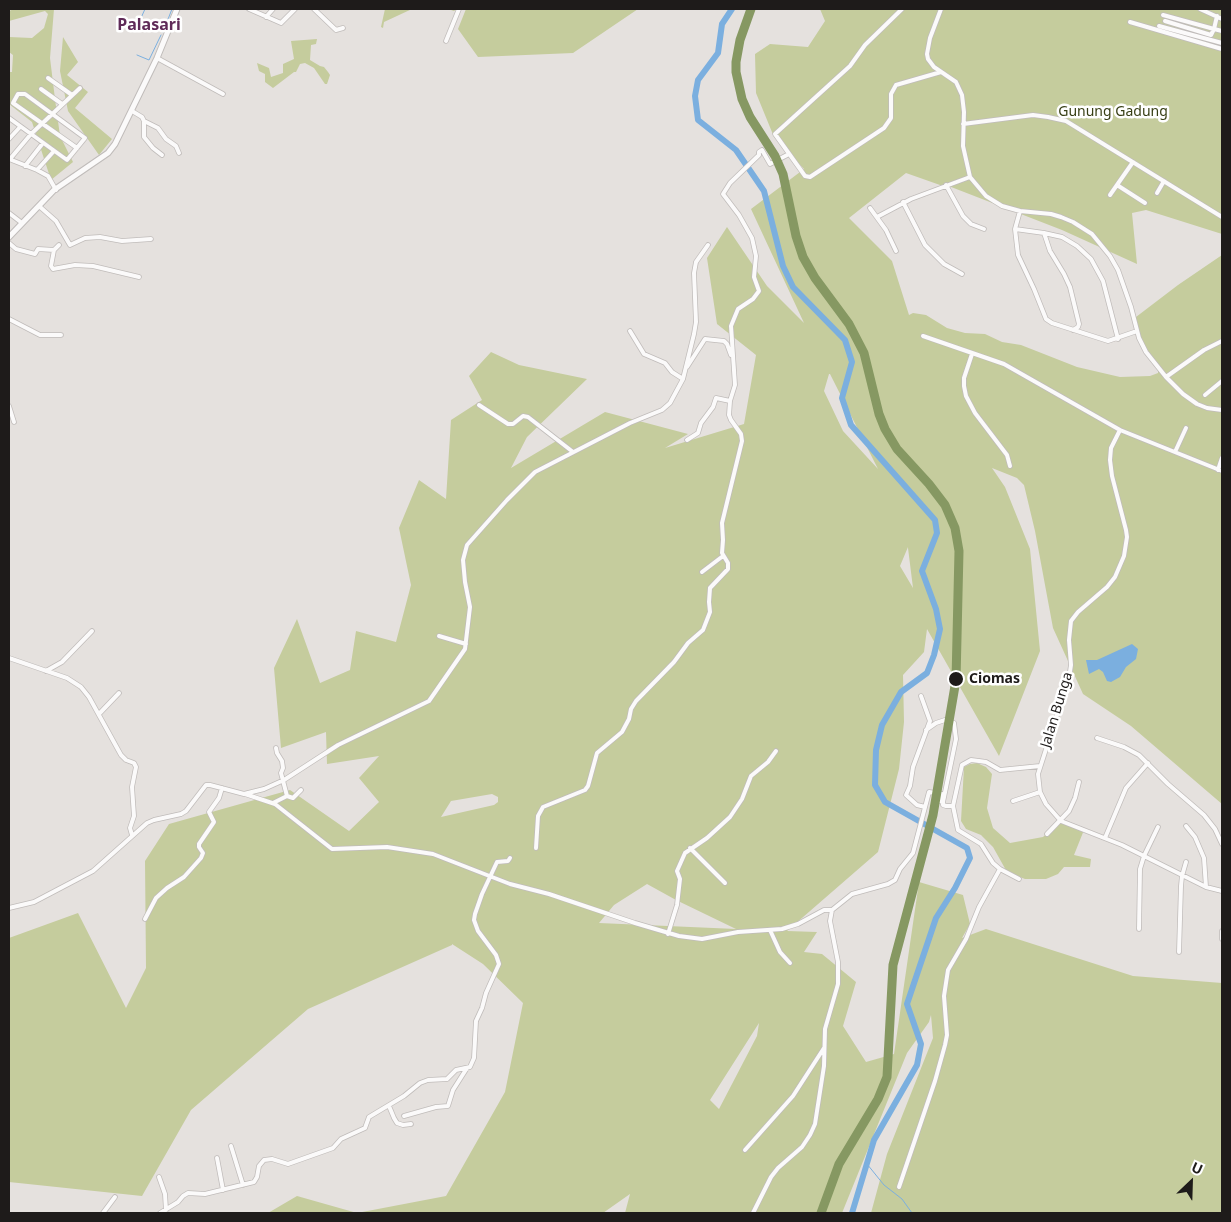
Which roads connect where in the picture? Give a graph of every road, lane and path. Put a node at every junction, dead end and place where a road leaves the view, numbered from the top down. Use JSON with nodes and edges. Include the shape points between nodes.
{"nodes":[{"id":1,"x":177,"y":9,"type":"edge"},
{"id":2,"x":250,"y":9,"type":"edge"},
{"id":3,"x":273,"y":9,"type":"edge"},
{"id":4,"x":296,"y":9,"type":"edge"},
{"id":5,"x":314,"y":9,"type":"edge"},
{"id":6,"x":459,"y":9,"type":"edge"},
{"id":7,"x":902,"y":9,"type":"edge"},
{"id":8,"x":941,"y":9,"type":"edge"},
{"id":9,"x":1200,"y":9,"type":"edge"},
{"id":10,"x":1163,"y":15,"type":"dead end"},
{"id":11,"x":1217,"y":16,"type":"junction"},
{"id":12,"x":266,"y":17,"type":"junction"},
{"id":13,"x":1222,"y":19,"type":"edge"},
{"id":14,"x":1130,"y":22,"type":"dead end"},
{"id":15,"x":1165,"y":22,"type":"dead end"},
{"id":16,"x":1159,"y":26,"type":"dead end"},
{"id":17,"x":343,"y":28,"type":"dead end"},
{"id":18,"x":1214,"y":29,"type":"junction"},
{"id":19,"x":1222,"y":31,"type":"edge"},
{"id":20,"x":446,"y":40,"type":"dead end"},
{"id":21,"x":1222,"y":43,"type":"edge"},
{"id":22,"x":1222,"y":50,"type":"edge"},
{"id":23,"x":157,"y":58,"type":"junction"},
{"id":24,"x":941,"y":72,"type":"junction"},
{"id":25,"x":48,"y":78,"type":"dead end"},
{"id":26,"x":41,"y":88,"type":"dead end"},
{"id":27,"x":80,"y":88,"type":"dead end"},
{"id":28,"x":72,"y":94,"type":"junction"},
{"id":29,"x":223,"y":94,"type":"dead end"},
{"id":30,"x":62,"y":104,"type":"junction"},
{"id":31,"x":132,"y":111,"type":"junction"},
{"id":32,"x":52,"y":113,"type":"junction"},
{"id":33,"x":9,"y":118,"type":"edge"},
{"id":34,"x":144,"y":121,"type":"junction"},
{"id":35,"x":42,"y":123,"type":"junction"},
{"id":36,"x":963,"y":124,"type":"junction"},
{"id":37,"x":20,"y":126,"type":"junction"},
{"id":38,"x":31,"y":134,"type":"junction"},
{"id":39,"x":9,"y":139,"type":"edge"},
{"id":40,"x":43,"y":143,"type":"junction"},
{"id":41,"x":76,"y":148,"type":"junction"},
{"id":42,"x":54,"y":151,"type":"junction"},
{"id":43,"x":179,"y":153,"type":"dead end"},
{"id":44,"x":789,"y":154,"type":"junction"},
{"id":45,"x":162,"y":155,"type":"dead end"},
{"id":46,"x":9,"y":159,"type":"edge"},
{"id":47,"x":1133,"y":162,"type":"junction"},
{"id":48,"x":25,"y":166,"type":"junction"},
{"id":49,"x":37,"y":170,"type":"junction"},
{"id":50,"x":970,"y":177,"type":"junction"},
{"id":51,"x":1164,"y":181,"type":"junction"},
{"id":52,"x":946,"y":185,"type":"junction"},
{"id":53,"x":1117,"y":185,"type":"junction"},
{"id":54,"x":56,"y":190,"type":"junction"},
{"id":55,"x":1157,"y":193,"type":"dead end"},
{"id":56,"x":1110,"y":195,"type":"dead end"},
{"id":57,"x":903,"y":202,"type":"junction"},
{"id":58,"x":1145,"y":203,"type":"dead end"},
{"id":59,"x":39,"y":206,"type":"junction"},
{"id":60,"x":870,"y":208,"type":"dead end"},
{"id":61,"x":1020,"y":211,"type":"junction"},
{"id":62,"x":9,"y":213,"type":"edge"},
{"id":63,"x":877,"y":217,"type":"junction"},
{"id":64,"x":1222,"y":217,"type":"edge"},
{"id":65,"x":22,"y":223,"type":"junction"},
{"id":66,"x":984,"y":229,"type":"dead end"},
{"id":67,"x":1015,"y":229,"type":"junction"},
{"id":68,"x":1044,"y":233,"type":"junction"},
{"id":69,"x":9,"y":237,"type":"edge"},
{"id":70,"x":152,"y":239,"type":"dead end"},
{"id":71,"x":9,"y":243,"type":"edge"},
{"id":72,"x":59,"y":245,"type":"dead end"},
{"id":73,"x":708,"y":245,"type":"dead end"},
{"id":74,"x":54,"y":250,"type":"junction"},
{"id":75,"x":896,"y":250,"type":"dead end"},
{"id":76,"x":962,"y":274,"type":"dead end"},
{"id":77,"x":139,"y":277,"type":"dead end"},
{"id":78,"x":9,"y":319,"type":"edge"},
{"id":79,"x":1073,"y":330,"type":"junction"},
{"id":80,"x":1136,"y":331,"type":"junction"},
{"id":81,"x":630,"y":332,"type":"dead end"},
{"id":82,"x":61,"y":335,"type":"dead end"},
{"id":83,"x":923,"y":336,"type":"dead end"},
{"id":84,"x":1118,"y":339,"type":"junction"},
{"id":85,"x":1222,"y":341,"type":"edge"},
{"id":86,"x":972,"y":354,"type":"junction"},
{"id":87,"x":733,"y":358,"type":"junction"},
{"id":88,"x":686,"y":369,"type":"junction"},
{"id":89,"x":1166,"y":377,"type":"junction"},
{"id":90,"x":683,"y":379,"type":"junction"},
{"id":91,"x":1222,"y":381,"type":"edge"},
{"id":92,"x":1205,"y":394,"type":"dead end"},
{"id":93,"x":730,"y":401,"type":"junction"},
{"id":94,"x":479,"y":405,"type":"dead end"},
{"id":95,"x":9,"y":406,"type":"edge"},
{"id":96,"x":1222,"y":410,"type":"edge"},
{"id":97,"x":14,"y":422,"type":"dead end"},
{"id":98,"x":1186,"y":428,"type":"dead end"},
{"id":99,"x":1120,"y":430,"type":"junction"},
{"id":100,"x":687,"y":440,"type":"dead end"},
{"id":101,"x":573,"y":452,"type":"junction"},
{"id":102,"x":1175,"y":452,"type":"junction"},
{"id":103,"x":1222,"y":458,"type":"edge"},
{"id":104,"x":1010,"y":466,"type":"dead end"},
{"id":105,"x":1220,"y":471,"type":"edge"},
{"id":106,"x":723,"y":556,"type":"junction"},
{"id":107,"x":702,"y":572,"type":"dead end"},
{"id":108,"x":92,"y":630,"type":"dead end"},
{"id":109,"x":439,"y":636,"type":"dead end"},
{"id":110,"x":466,"y":644,"type":"junction"},
{"id":111,"x":9,"y":658,"type":"edge"},
{"id":112,"x":46,"y":671,"type":"junction"},
{"id":113,"x":119,"y":693,"type":"dead end"},
{"id":114,"x":921,"y":696,"type":"dead end"},
{"id":115,"x":99,"y":714,"type":"junction"},
{"id":116,"x":925,"y":732,"type":"junction"},
{"id":117,"x":1097,"y":738,"type":"dead end"},
{"id":118,"x":276,"y":748,"type":"dead end"},
{"id":119,"x":776,"y":751,"type":"dead end"},
{"id":120,"x":1148,"y":763,"type":"junction"},
{"id":121,"x":1040,"y":766,"type":"junction"},
{"id":122,"x":284,"y":780,"type":"junction"},
{"id":123,"x":1079,"y":782,"type":"dead end"},
{"id":124,"x":222,"y":788,"type":"junction"},
{"id":125,"x":301,"y":790,"type":"dead end"},
{"id":126,"x":1040,"y":792,"type":"junction"},
{"id":127,"x":244,"y":794,"type":"junction"},
{"id":128,"x":287,"y":796,"type":"junction"},
{"id":129,"x":1013,"y":801,"type":"dead end"},
{"id":130,"x":943,"y":802,"type":"junction"},
{"id":131,"x":273,"y":803,"type":"junction"},
{"id":132,"x":953,"y":806,"type":"junction"},
{"id":133,"x":925,"y":808,"type":"junction"},
{"id":134,"x":1061,"y":821,"type":"junction"},
{"id":135,"x":1186,"y":826,"type":"dead end"},
{"id":136,"x":1158,"y":827,"type":"dead end"},
{"id":137,"x":1047,"y":834,"type":"dead end"},
{"id":138,"x":132,"y":835,"type":"junction"},
{"id":139,"x":1105,"y":838,"type":"junction"},
{"id":140,"x":1222,"y":844,"type":"edge"},
{"id":141,"x":536,"y":848,"type":"dead end"},
{"id":142,"x":690,"y":848,"type":"junction"},
{"id":143,"x":1144,"y":856,"type":"junction"},
{"id":144,"x":510,"y":858,"type":"dead end"},
{"id":145,"x":1186,"y":862,"type":"dead end"},
{"id":146,"x":1000,"y":869,"type":"junction"},
{"id":147,"x":490,"y":876,"type":"junction"},
{"id":148,"x":1182,"y":876,"type":"junction"},
{"id":149,"x":1020,"y":879,"type":"dead end"},
{"id":150,"x":725,"y":883,"type":"dead end"},
{"id":151,"x":1206,"y":888,"type":"junction"},
{"id":152,"x":1222,"y":891,"type":"edge"},
{"id":153,"x":9,"y":908,"type":"edge"},
{"id":154,"x":832,"y":910,"type":"junction"},
{"id":155,"x":145,"y":920,"type":"dead end"},
{"id":156,"x":1139,"y":929,"type":"dead end"},
{"id":157,"x":770,"y":930,"type":"junction"},
{"id":158,"x":1222,"y":930,"type":"edge"},
{"id":159,"x":668,"y":934,"type":"junction"},
{"id":160,"x":1222,"y":939,"type":"edge"},
{"id":161,"x":1179,"y":952,"type":"dead end"},
{"id":162,"x":790,"y":963,"type":"dead end"},
{"id":163,"x":824,"y":1048,"type":"junction"},
{"id":164,"x":467,"y":1068,"type":"junction"},
{"id":165,"x":389,"y":1106,"type":"junction"},
{"id":166,"x":404,"y":1116,"type":"dead end"},
{"id":167,"x":411,"y":1124,"type":"dead end"},
{"id":168,"x":231,"y":1146,"type":"dead end"},
{"id":169,"x":745,"y":1150,"type":"dead end"},
{"id":170,"x":217,"y":1158,"type":"dead end"},
{"id":171,"x":159,"y":1176,"type":"dead end"},
{"id":172,"x":243,"y":1185,"type":"junction"},
{"id":173,"x":898,"y":1187,"type":"dead end"},
{"id":174,"x":223,"y":1190,"type":"junction"},
{"id":175,"x":115,"y":1197,"type":"dead end"},
{"id":176,"x":166,"y":1210,"type":"junction"},
{"id":177,"x":103,"y":1213,"type":"edge"},
{"id":178,"x":160,"y":1213,"type":"edge"},
{"id":179,"x":754,"y":1213,"type":"edge"}],
"edges":[{"from":1,"to":23,"type":"main road"},
{"from":2,"to":12,"type":"street"},
{"from":3,"to":12,"type":"street"},
{"from":4,"to":12,"type":"street","via":[[280,23]]},
{"from":5,"to":17,"type":"street","via":[[336,30]]},
{"from":6,"to":20,"type":"street"},
{"from":7,"to":44,"type":"street","via":[[865,45],[850,66],[775,134]]},
{"from":8,"to":24,"type":"street","via":[[927,54],[930,62]]},
{"from":9,"to":11,"type":"street"},
{"from":10,"to":18,"type":"street"},
{"from":11,"to":13,"type":"street"},
{"from":11,"to":18,"type":"street"},
{"from":14,"to":22,"type":"street"},
{"from":15,"to":18,"type":"street","via":[[1211,35]]},
{"from":16,"to":21,"type":"street"},
{"from":18,"to":19,"type":"street"},
{"from":23,"to":29,"type":"street"},
{"from":23,"to":31,"type":"main road"},
{"from":24,"to":36,"type":"street","via":[[958,85],[962,95]]},
{"from":24,"to":44,"type":"street","via":[[896,85],[890,94],[891,118],[884,128],[810,177],[805,176]]},
{"from":25,"to":28,"type":"street"},
{"from":26,"to":30,"type":"street"},
{"from":27,"to":28,"type":"street"},
{"from":28,"to":30,"type":"street"},
{"from":30,"to":32,"type":"street"},
{"from":31,"to":34,"type":"street"},
{"from":31,"to":54,"type":"main road","via":[[108,153]]},
{"from":32,"to":35,"type":"street"},
{"from":32,"to":35,"type":"street","via":[[27,96],[18,94],[13,103]]},
{"from":32,"to":41,"type":"street","via":[[85,138]]},
{"from":33,"to":37,"type":"street"},
{"from":34,"to":43,"type":"street","via":[[158,128]]},
{"from":34,"to":45,"type":"street","via":[[144,137]]},
{"from":35,"to":38,"type":"street"},
{"from":35,"to":41,"type":"street"},
{"from":36,"to":47,"type":"street","via":[[1033,115],[1057,118]]},
{"from":36,"to":50,"type":"street","via":[[963,146]]},
{"from":37,"to":38,"type":"street"},
{"from":37,"to":39,"type":"street"},
{"from":38,"to":40,"type":"street"},
{"from":38,"to":46,"type":"street"},
{"from":40,"to":42,"type":"street"},
{"from":40,"to":48,"type":"street"},
{"from":41,"to":42,"type":"street","via":[[67,160]]},
{"from":42,"to":49,"type":"street"},
{"from":44,"to":87,"type":"street","via":[[770,164],[762,150],[758,152],[759,155],[723,194],[752,238],[756,256],[754,277],[759,291],[738,309],[731,322]]},
{"from":46,"to":48,"type":"street"},
{"from":47,"to":51,"type":"street"},
{"from":47,"to":53,"type":"street"},
{"from":48,"to":49,"type":"street"},
{"from":49,"to":54,"type":"street","via":[[48,176]]},
{"from":50,"to":52,"type":"street"},
{"from":50,"to":61,"type":"street","via":[[986,196]]},
{"from":51,"to":55,"type":"street"},
{"from":51,"to":64,"type":"street"},
{"from":52,"to":57,"type":"street"},
{"from":52,"to":66,"type":"street","via":[[963,216],[971,224]]},
{"from":53,"to":56,"type":"street"},
{"from":53,"to":58,"type":"street"},
{"from":54,"to":59,"type":"main road"},
{"from":57,"to":63,"type":"street"},
{"from":57,"to":76,"type":"street","via":[[925,245],[944,264]]},
{"from":59,"to":65,"type":"main road"},
{"from":59,"to":70,"type":"street","via":[[56,221],[70,245],[85,238]]},
{"from":60,"to":63,"type":"street"},
{"from":61,"to":67,"type":"street"},
{"from":61,"to":80,"type":"street","via":[[1051,214],[1073,222],[1102,244],[1118,270]]},
{"from":62,"to":65,"type":"street"},
{"from":63,"to":75,"type":"street"},
{"from":65,"to":69,"type":"main road"},
{"from":67,"to":68,"type":"street"},
{"from":67,"to":79,"type":"street","via":[[1018,256],[1044,317]]},
{"from":68,"to":79,"type":"street","via":[[1070,287],[1079,324]]},
{"from":68,"to":84,"type":"street","via":[[1070,241],[1091,258],[1105,286]]},
{"from":71,"to":74,"type":"street","via":[[16,249],[35,254],[38,249]]},
{"from":72,"to":74,"type":"street"},
{"from":73,"to":88,"type":"street","via":[[696,262],[694,272],[695,326]]},
{"from":74,"to":77,"type":"street","via":[[50,266],[53,269],[93,266]]},
{"from":78,"to":82,"type":"street","via":[[40,335]]},
{"from":79,"to":84,"type":"street","via":[[1105,341]]},
{"from":80,"to":84,"type":"street"},
{"from":80,"to":89,"type":"street","via":[[1146,352]]},
{"from":81,"to":90,"type":"street","via":[[644,354],[666,362],[672,372]]},
{"from":83,"to":86,"type":"street"},
{"from":85,"to":89,"type":"street"},
{"from":86,"to":99,"type":"street","via":[[1011,368]]},
{"from":86,"to":104,"type":"street","via":[[964,378],[966,396],[1007,455]]},
{"from":87,"to":88,"type":"street","via":[[724,341],[705,339]]},
{"from":87,"to":93,"type":"street","via":[[735,384]]},
{"from":88,"to":90,"type":"street"},
{"from":89,"to":96,"type":"street","via":[[1197,404]]},
{"from":90,"to":101,"type":"street","via":[[666,407]]},
{"from":91,"to":92,"type":"street"},
{"from":93,"to":100,"type":"street","via":[[715,399],[714,407],[701,423],[698,433]]},
{"from":93,"to":106,"type":"street","via":[[729,415],[742,441],[722,523]]},
{"from":94,"to":101,"type":"street","via":[[508,424],[523,416],[528,417]]},
{"from":95,"to":97,"type":"street"},
{"from":98,"to":102,"type":"street"},
{"from":99,"to":102,"type":"street"},
{"from":99,"to":121,"type":"street","name":"Jalan Bunga","via":[[1112,444],[1110,460],[1127,544],[1115,577],[1071,622],[1069,678]]},
{"from":101,"to":110,"type":"street","via":[[535,472],[467,546],[463,560],[470,607]]},
{"from":102,"to":105,"type":"street"},
{"from":103,"to":105,"type":"street"},
{"from":106,"to":107,"type":"street"},
{"from":106,"to":141,"type":"street","via":[[728,569],[710,588],[710,612],[704,629],[636,701],[622,732],[597,753],[585,790],[543,807],[538,816]]},
{"from":108,"to":112,"type":"street","via":[[62,662]]},
{"from":109,"to":110,"type":"street"},
{"from":110,"to":122,"type":"street","via":[[429,701],[338,745]]},
{"from":111,"to":112,"type":"street"},
{"from":112,"to":115,"type":"street","via":[[78,685]]},
{"from":113,"to":115,"type":"street"},
{"from":114,"to":116,"type":"street","via":[[930,721]]},
{"from":115,"to":138,"type":"street","via":[[121,755],[136,767],[132,787]]},
{"from":116,"to":130,"type":"street","via":[[945,720],[955,726],[956,739]]},
{"from":116,"to":133,"type":"street","via":[[906,795]]},
{"from":117,"to":120,"type":"street","via":[[1130,750]]},
{"from":118,"to":122,"type":"street","via":[[282,760]]},
{"from":119,"to":142,"type":"street","via":[[751,776],[730,817],[707,838]]},
{"from":120,"to":139,"type":"street","via":[[1124,793]]},
{"from":120,"to":140,"type":"street","via":[[1204,815],[1216,829]]},
{"from":121,"to":126,"type":"street","name":"Jalan Bunga"},
{"from":121,"to":132,"type":"street","via":[[1000,770],[983,761],[966,762],[962,765]]},
{"from":122,"to":127,"type":"street"},
{"from":122,"to":128,"type":"street"},
{"from":123,"to":134,"type":"street","via":[[1073,803]]},
{"from":124,"to":127,"type":"street"},
{"from":124,"to":138,"type":"street","via":[[206,785],[186,811],[150,821]]},
{"from":124,"to":155,"type":"street","via":[[209,812],[214,822],[199,844],[203,853],[201,858],[184,877],[156,898]]},
{"from":125,"to":128,"type":"street","via":[[293,798]]},
{"from":126,"to":129,"type":"street"},
{"from":126,"to":134,"type":"street","via":[[1049,809]]},
{"from":127,"to":131,"type":"street"},
{"from":128,"to":131,"type":"street"},
{"from":130,"to":132,"type":"street","via":[[946,806]]},
{"from":130,"to":133,"type":"street","via":[[940,801],[942,795],[929,792]]},
{"from":131,"to":147,"type":"street","via":[[332,849],[377,846],[419,851],[447,858]]},
{"from":132,"to":146,"type":"street","via":[[958,830],[981,844]]},
{"from":133,"to":154,"type":"street","via":[[912,855],[895,880],[852,894]]},
{"from":134,"to":137,"type":"street"},
{"from":134,"to":139,"type":"street"},
{"from":135,"to":151,"type":"street","via":[[1204,858]]},
{"from":136,"to":143,"type":"street"},
{"from":138,"to":153,"type":"street","via":[[93,871],[34,902]]},
{"from":139,"to":143,"type":"street"},
{"from":142,"to":150,"type":"street"},
{"from":142,"to":159,"type":"street","via":[[677,871],[680,879],[677,905]]},
{"from":143,"to":148,"type":"street"},
{"from":143,"to":156,"type":"street","via":[[1140,873]]},
{"from":144,"to":147,"type":"street","via":[[499,861]]},
{"from":145,"to":148,"type":"street"},
{"from":146,"to":149,"type":"street"},
{"from":146,"to":173,"type":"street","via":[[948,970],[944,999],[945,1046],[936,1081]]},
{"from":147,"to":159,"type":"street"},
{"from":147,"to":164,"type":"street","via":[[474,920],[499,964],[476,1021],[473,1062]]},
{"from":148,"to":151,"type":"street"},
{"from":148,"to":161,"type":"street"},
{"from":151,"to":152,"type":"street"},
{"from":154,"to":157,"type":"street","via":[[824,910],[791,927]]},
{"from":154,"to":163,"type":"street","via":[[830,921],[838,962],[838,984],[826,1025]]},
{"from":157,"to":159,"type":"street","via":[[702,939]]},
{"from":157,"to":162,"type":"street","via":[[780,952]]},
{"from":158,"to":160,"type":"street"},
{"from":163,"to":169,"type":"street","via":[[793,1096]]},
{"from":163,"to":179,"type":"street","via":[[824,1066],[812,1131],[798,1152],[771,1177]]},
{"from":164,"to":165,"type":"street","via":[[454,1071],[447,1080],[423,1081]]},
{"from":164,"to":166,"type":"street","via":[[453,1090],[449,1105]]},
{"from":165,"to":167,"type":"street","via":[[397,1123]]},
{"from":165,"to":172,"type":"street","via":[[369,1117],[363,1129],[341,1139],[333,1148],[286,1165],[272,1159],[264,1160],[255,1180]]},
{"from":168,"to":172,"type":"street"},
{"from":170,"to":174,"type":"street"},
{"from":171,"to":176,"type":"street"},
{"from":172,"to":174,"type":"street"},
{"from":174,"to":176,"type":"street","via":[[188,1193]]},
{"from":175,"to":177,"type":"street"},
{"from":176,"to":178,"type":"street"}]}
